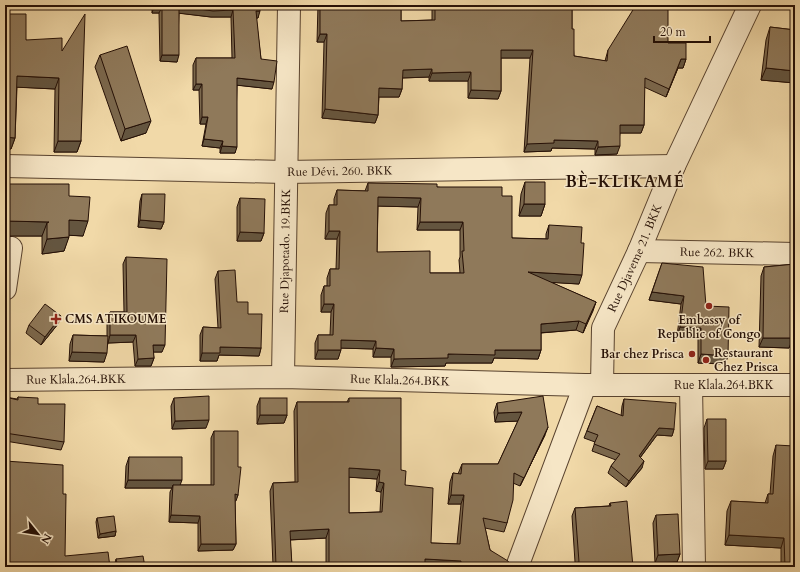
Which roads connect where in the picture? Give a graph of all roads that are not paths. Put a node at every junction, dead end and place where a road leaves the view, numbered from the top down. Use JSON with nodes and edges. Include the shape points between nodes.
{"nodes":[{"id":1,"x":289,"y":5,"type":"edge"},
{"id":2,"x":750,"y":5,"type":"edge"},
{"id":3,"x":5,"y":166,"type":"edge"},
{"id":4,"x":674,"y":166,"type":"junction"},
{"id":5,"x":285,"y":172,"type":"junction"},
{"id":6,"x":11,"y":248,"type":"dead end"},
{"id":7,"x":639,"y":251,"type":"junction"},
{"id":8,"x":795,"y":254,"type":"edge"},
{"id":9,"x":5,"y":289,"type":"edge"},
{"id":10,"x":283,"y":377,"type":"junction"},
{"id":11,"x":5,"y":380,"type":"edge"},
{"id":12,"x":594,"y":385,"type":"junction"},
{"id":13,"x":691,"y":385,"type":"junction"},
{"id":14,"x":795,"y":385,"type":"edge"},
{"id":15,"x":517,"y":567,"type":"edge"},
{"id":16,"x":694,"y":567,"type":"edge"}],
"edges":[{"from":1,"to":5,"type":"street","name":"Rue Djapotado. 19.BKK"},
{"from":2,"to":4,"type":"street","name":"Rue Djaveme 21. BKK"},
{"from":3,"to":5,"type":"street","name":"Rue Dévi. 260. BKK"},
{"from":4,"to":5,"type":"street","name":"Rue Dévi. 260. BKK"},
{"from":4,"to":7,"type":"street","name":"Rue Djaveme 21. BKK"},
{"from":5,"to":10,"type":"street","name":"Rue Djapotado. 19.BKK"},
{"from":6,"to":9,"type":"street"},
{"from":7,"to":8,"type":"street","name":"Rue 262. BKK"},
{"from":7,"to":12,"type":"street","name":"Rue Djaveme 21. BKK","via":[[603,328]]},
{"from":10,"to":11,"type":"street","name":"Rue Klala.264.BKK"},
{"from":10,"to":12,"type":"street","name":"Rue Klala.264.BKK"},
{"from":12,"to":13,"type":"street","name":"Rue Klala.264.BKK"},
{"from":12,"to":15,"type":"street","name":"Rue Djaveme 21. BKK"},
{"from":13,"to":14,"type":"street","name":"Rue Klala.264.BKK"},
{"from":13,"to":16,"type":"street"}]}
